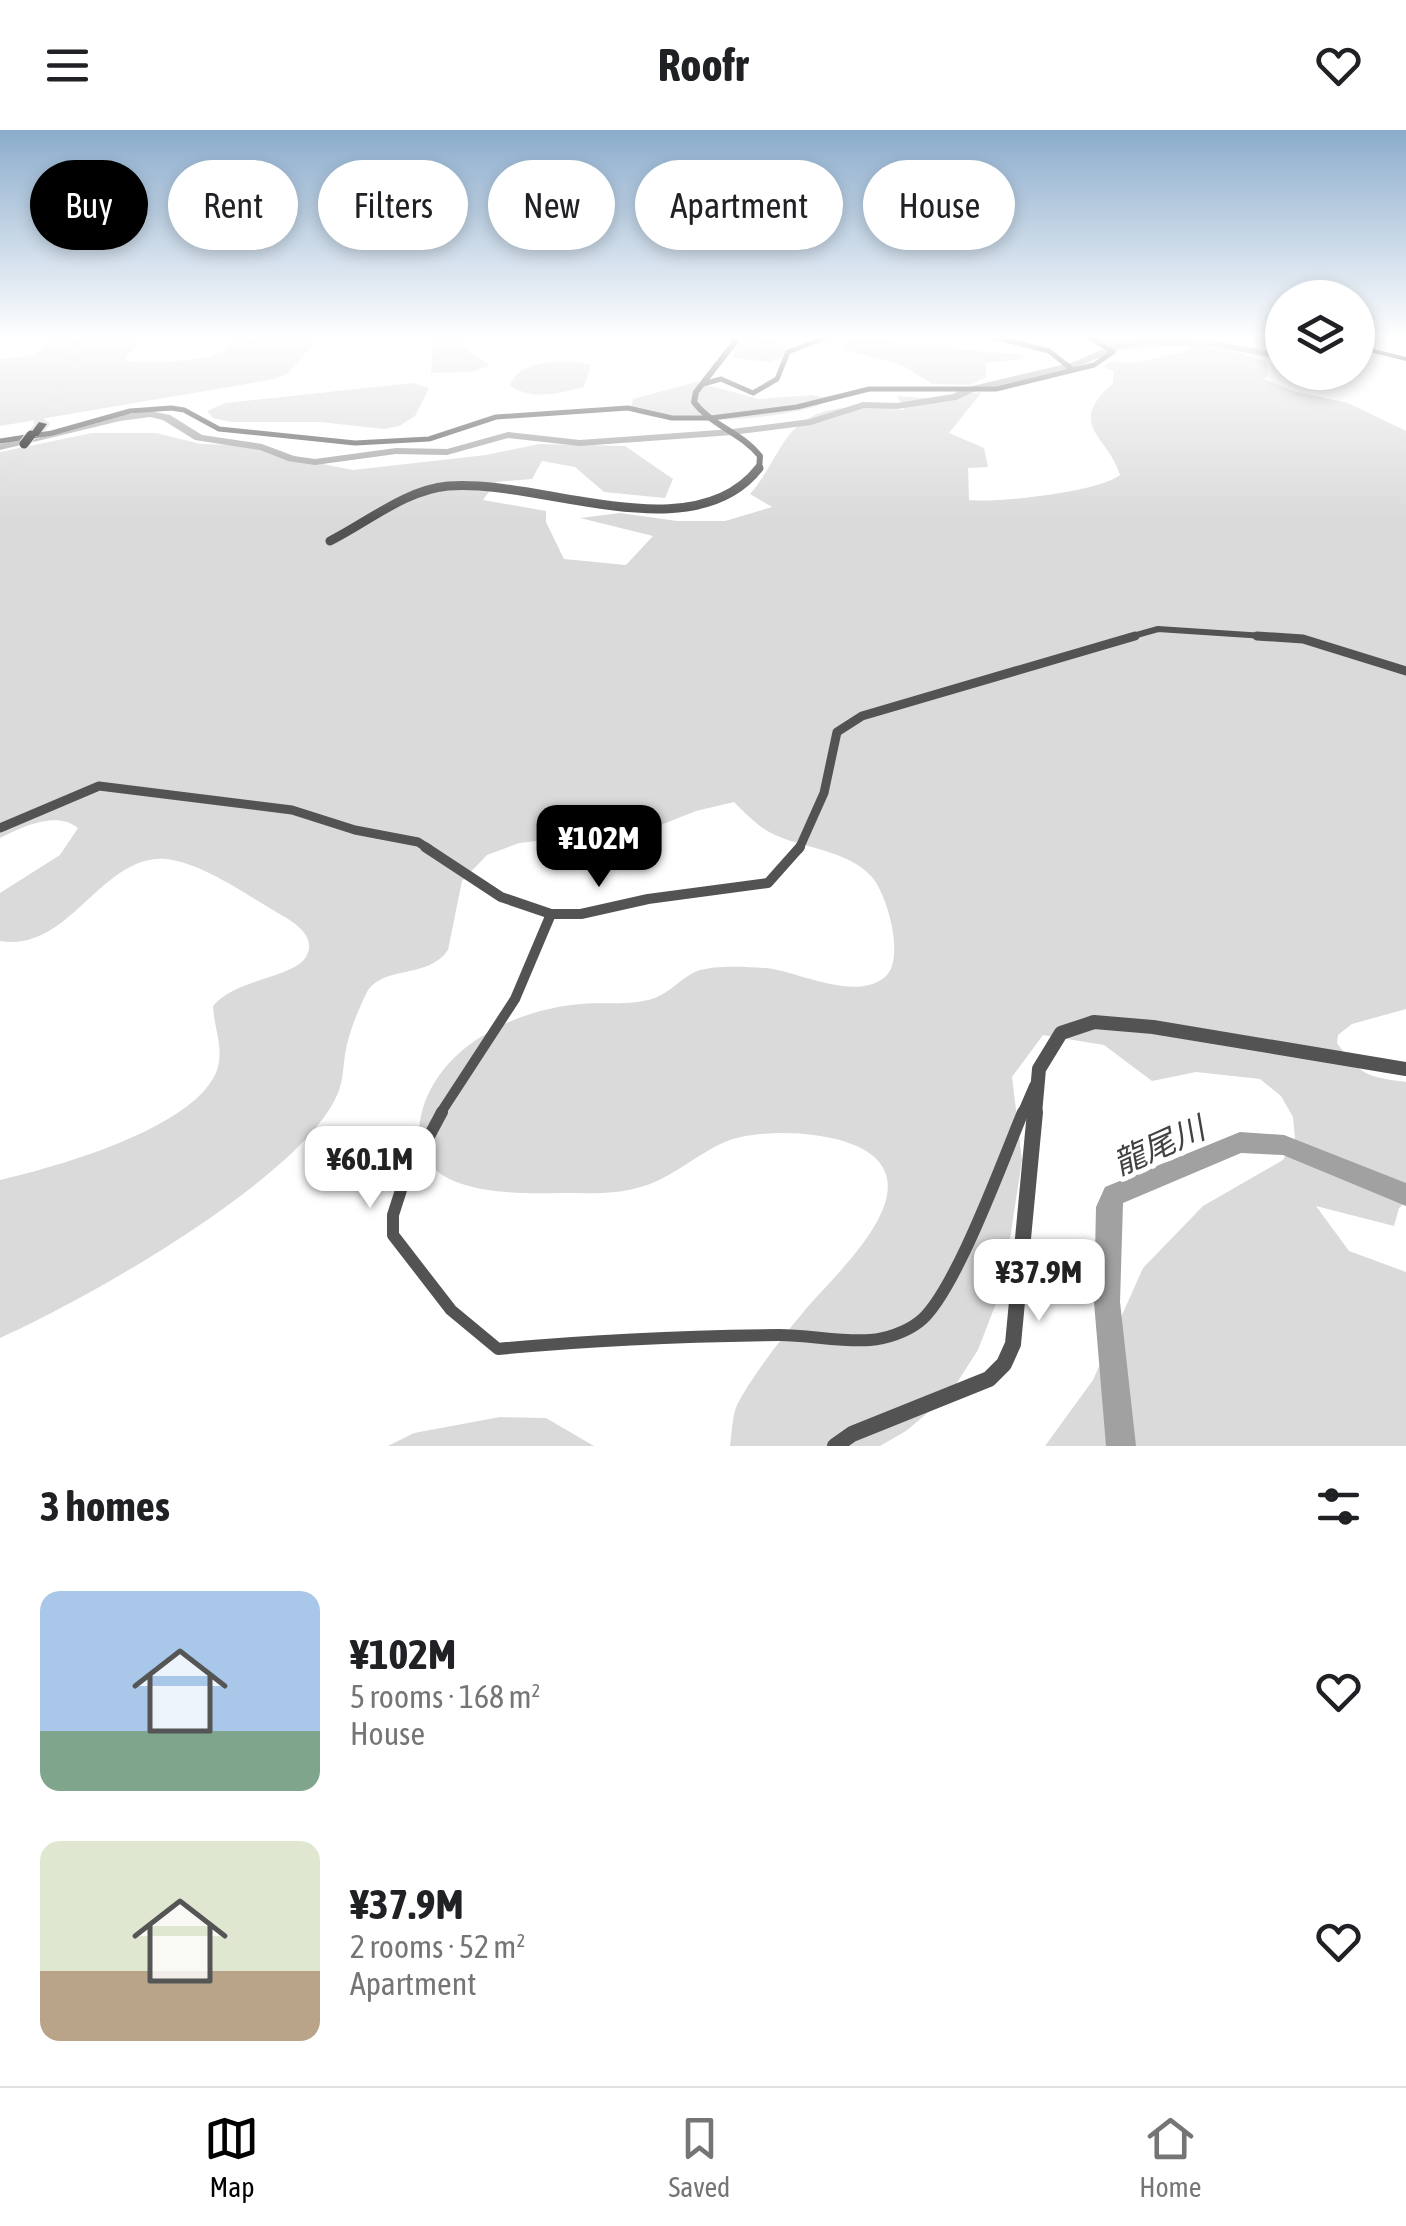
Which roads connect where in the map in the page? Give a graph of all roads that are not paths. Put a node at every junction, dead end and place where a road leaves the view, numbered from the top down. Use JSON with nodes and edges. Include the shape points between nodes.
{"nodes":[{"id":1,"x":697,"y":396,"type":"edge"},
{"id":2,"x":841,"y":396,"type":"edge"},
{"id":3,"x":711,"y":418,"type":"junction"},
{"id":4,"x":0,"y":441,"type":"edge"},
{"id":5,"x":330,"y":541,"type":"dead end"},
{"id":6,"x":1406,"y":671,"type":"edge"},
{"id":7,"x":0,"y":828,"type":"edge"},
{"id":8,"x":550,"y":914,"type":"junction"},
{"id":9,"x":1039,"y":1070,"type":"junction"},
{"id":10,"x":1406,"y":1070,"type":"edge"},
{"id":11,"x":835,"y":1446,"type":"edge"}],
"edges":[{"from":1,"to":3,"type":"street","via":[[694,402]]},
{"from":2,"to":3,"type":"street"},
{"from":3,"to":4,"type":"street","via":[[628,408],[525,414],[429,439],[355,442],[219,430],[171,408]]},
{"from":3,"to":5,"type":"street","via":[[754,446],[761,464],[740,490],[711,500],[649,508],[459,484],[424,492]]},
{"from":6,"to":8,"type":"street","via":[[1303,639],[1158,629],[842,725],[820,806],[768,883]]},
{"from":7,"to":8,"type":"street","via":[[99,786],[292,810],[418,842],[501,898]]},
{"from":8,"to":9,"type":"street","via":[[534,962],[406,1175],[389,1224],[451,1310],[498,1348],[626,1337],[871,1340],[910,1327],[936,1303],[970,1238]]},
{"from":9,"to":10,"type":"street","via":[[1061,1033],[1094,1022]]},
{"from":9,"to":11,"type":"street","via":[[1013,1344],[1004,1364],[990,1379]]}]}
